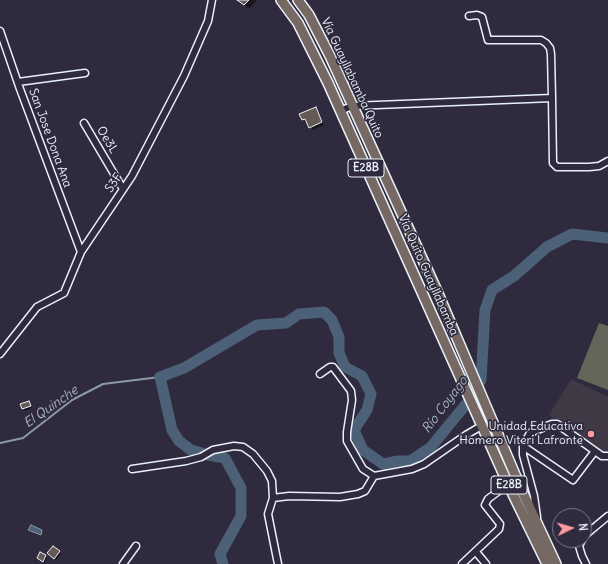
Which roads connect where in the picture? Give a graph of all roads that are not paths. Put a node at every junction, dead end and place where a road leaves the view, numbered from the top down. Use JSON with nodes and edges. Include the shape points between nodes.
{"nodes":[{"id":1,"x":212,"y":0,"type":"edge"},
{"id":2,"x":281,"y":0,"type":"edge"},
{"id":3,"x":298,"y":0,"type":"edge"},
{"id":4,"x":469,"y":16,"type":"dead end"},
{"id":5,"x":0,"y":31,"type":"edge"},
{"id":6,"x":85,"y":72,"type":"dead end"},
{"id":7,"x":18,"y":82,"type":"junction"},
{"id":8,"x":552,"y":98,"type":"junction"},
{"id":9,"x":352,"y":106,"type":"junction"},
{"id":10,"x":340,"y":111,"type":"junction"},
{"id":11,"x":84,"y":123,"type":"dead end"},
{"id":12,"x":608,"y":161,"type":"edge"},
{"id":13,"x":123,"y":189,"type":"junction"},
{"id":14,"x":81,"y":252,"type":"junction"},
{"id":15,"x":0,"y":354,"type":"edge"},
{"id":16,"x":320,"y":374,"type":"dead end"},
{"id":17,"x":483,"y":425,"type":"junction"},
{"id":18,"x":522,"y":446,"type":"junction"},
{"id":19,"x":595,"y":451,"type":"junction"},
{"id":20,"x":608,"y":456,"type":"edge"},
{"id":21,"x":132,"y":469,"type":"dead end"},
{"id":22,"x":374,"y":476,"type":"junction"},
{"id":23,"x":508,"y":484,"type":"junction"},
{"id":24,"x":273,"y":498,"type":"junction"},
{"id":25,"x":608,"y":516,"type":"edge"},
{"id":26,"x":538,"y":524,"type":"junction"},
{"id":27,"x":592,"y":529,"type":"edge"},
{"id":28,"x":136,"y":546,"type":"dead end"},
{"id":29,"x":580,"y":548,"type":"edge"},
{"id":30,"x":476,"y":552,"type":"junction"},
{"id":31,"x":123,"y":564,"type":"edge"},
{"id":32,"x":278,"y":564,"type":"edge"},
{"id":33,"x":462,"y":564,"type":"edge"},
{"id":34,"x":486,"y":564,"type":"edge"},
{"id":35,"x":547,"y":564,"type":"edge"},
{"id":36,"x":556,"y":564,"type":"edge"},
{"id":37,"x":586,"y":564,"type":"edge"}],
"edges":[{"from":1,"to":13,"type":"street","name":"S3F","via":[[208,21],[184,76]]},
{"from":2,"to":10,"type":"highway","name":"Vía Quito Guayllabamba","number":"E28B","via":[[298,23]]},
{"from":3,"to":9,"type":"highway","name":"Vía Guayllabamba Quito","number":"E28B","via":[[320,35]]},
{"from":4,"to":8,"type":"street","via":[[482,17],[488,40],[540,40],[546,43],[551,54]]},
{"from":5,"to":7,"type":"street","name":"San Jose Dona Ana"},
{"from":6,"to":7,"type":"street"},
{"from":7,"to":14,"type":"street","name":"San Jose Dona Ana"},
{"from":8,"to":9,"type":"street"},
{"from":8,"to":12,"type":"street","via":[[553,163],[557,167],[589,167],[599,166]]},
{"from":9,"to":10,"type":"street"},
{"from":9,"to":26,"type":"highway","name":"Vía Guayllabamba Quito","number":"E28B","via":[[437,291]]},
{"from":10,"to":17,"type":"highway","name":"Vía Quito Guayllabamba","number":"E28B"},
{"from":11,"to":13,"type":"street","name":"Oe3L"},
{"from":13,"to":14,"type":"street","name":"S3F"},
{"from":14,"to":15,"type":"street","name":"S3F","via":[[64,293],[37,307]]},
{"from":16,"to":22,"type":"street","via":[[330,366],[333,367],[351,391],[347,441],[362,469]]},
{"from":17,"to":22,"type":"street","via":[[424,464],[412,469]]},
{"from":17,"to":23,"type":"highway","name":"Vía Quito Guayllabamba","number":"E28B"},
{"from":18,"to":19,"type":"street","via":[[530,433],[557,424]]},
{"from":18,"to":19,"type":"street","via":[[573,480]]},
{"from":18,"to":26,"type":"street"},
{"from":19,"to":20,"type":"street","via":[[604,457]]},
{"from":21,"to":24,"type":"street","via":[[186,461],[214,450],[234,446],[243,447],[267,470],[272,481]]},
{"from":22,"to":24,"type":"street","via":[[365,491],[358,494],[340,497]]},
{"from":23,"to":30,"type":"street","via":[[488,499],[485,505],[500,524],[499,529]]},
{"from":23,"to":35,"type":"highway","name":"Vía Quito Guayllabamba","number":"E28B"},
{"from":24,"to":32,"type":"street","via":[[268,514]]},
{"from":25,"to":27,"type":"street"},
{"from":26,"to":36,"type":"highway","name":"Vía Guayllabamba Quito","number":"E28B"},
{"from":28,"to":31,"type":"street"},
{"from":29,"to":37,"type":"street"},
{"from":30,"to":33,"type":"street"},
{"from":30,"to":34,"type":"street"}]}
